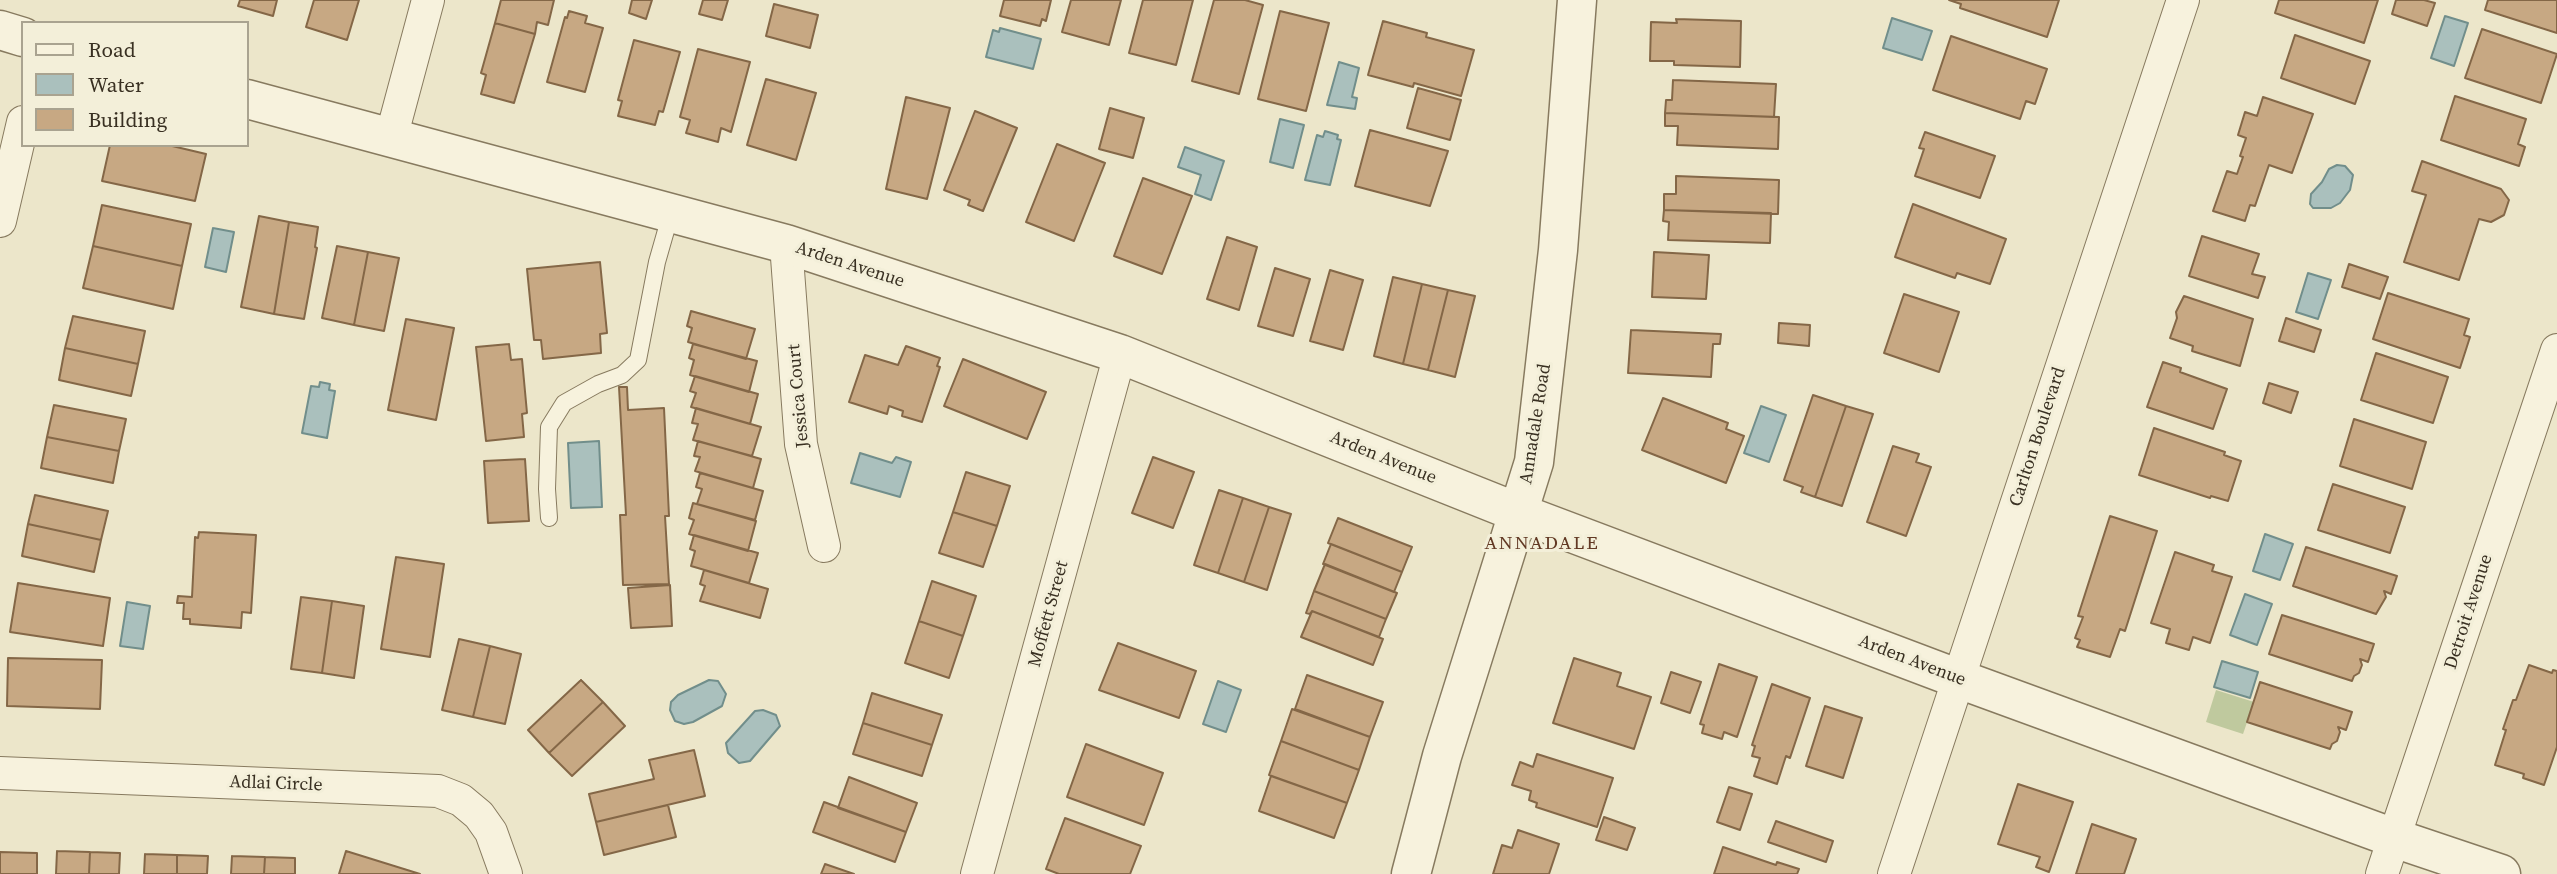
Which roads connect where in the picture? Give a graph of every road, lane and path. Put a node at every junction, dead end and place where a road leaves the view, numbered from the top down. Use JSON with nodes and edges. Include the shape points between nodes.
{"nodes":[{"id":1,"x":428,"y":0,"type":"edge"},
{"id":2,"x":1577,"y":0,"type":"edge"},
{"id":3,"x":2183,"y":0,"type":"edge"},
{"id":4,"x":0,"y":30,"type":"edge"},
{"id":5,"x":21,"y":36,"type":"edge"},
{"id":6,"x":248,"y":99,"type":"edge"},
{"id":7,"x":21,"y":131,"type":"edge"},
{"id":8,"x":391,"y":138,"type":"junction"},
{"id":9,"x":671,"y":213,"type":"junction"},
{"id":10,"x":0,"y":221,"type":"edge"},
{"id":11,"x":786,"y":244,"type":"junction"},
{"id":12,"x":2557,"y":350,"type":"edge"},
{"id":13,"x":1120,"y":354,"type":"junction"},
{"id":14,"x":1519,"y":513,"type":"junction"},
{"id":15,"x":549,"y":518,"type":"dead end"},
{"id":16,"x":824,"y":546,"type":"dead end"},
{"id":17,"x":1959,"y":679,"type":"junction"},
{"id":18,"x":0,"y":774,"type":"edge"},
{"id":19,"x":2394,"y":838,"type":"junction"},
{"id":20,"x":506,"y":874,"type":"edge"},
{"id":21,"x":977,"y":874,"type":"edge"},
{"id":22,"x":1411,"y":874,"type":"edge"},
{"id":23,"x":1894,"y":874,"type":"edge"},
{"id":24,"x":2382,"y":874,"type":"edge"},
{"id":25,"x":2501,"y":874,"type":"edge"}],
"edges":[{"from":1,"to":8,"type":"street"},
{"from":2,"to":14,"type":"street","name":"Annadale Road","via":[[1547,359],[1534,462]]},
{"from":3,"to":17,"type":"street","name":"Carlton Boulevard"},
{"from":4,"to":5,"type":"street"},
{"from":6,"to":8,"type":"street","name":"Arden Avenue"},
{"from":7,"to":10,"type":"street"},
{"from":8,"to":9,"type":"street","name":"Arden Avenue"},
{"from":9,"to":11,"type":"street","name":"Arden Avenue"},
{"from":9,"to":15,"type":"lane","via":[[638,360],[622,375],[564,403],[550,428]]},
{"from":11,"to":13,"type":"street","name":"Arden Avenue"},
{"from":11,"to":16,"type":"street","name":"Jessica Court","via":[[802,444]]},
{"from":12,"to":19,"type":"street","name":"Detroit Avenue"},
{"from":13,"to":14,"type":"street","name":"Arden Avenue"},
{"from":13,"to":21,"type":"street","name":"Moffett Street"},
{"from":14,"to":17,"type":"street","name":"Arden Avenue"},
{"from":14,"to":22,"type":"street","name":"Annadale Road","via":[[1442,756]]},
{"from":17,"to":19,"type":"street","name":"Arden Avenue"},
{"from":17,"to":23,"type":"street","name":"Carlton Boulevard"},
{"from":18,"to":20,"type":"street","name":"Adlai Circle","via":[[438,791],[461,800],[479,815],[491,832]]},
{"from":19,"to":24,"type":"street","name":"Detroit Avenue"},
{"from":19,"to":25,"type":"street","name":"Arden Avenue"}]}
